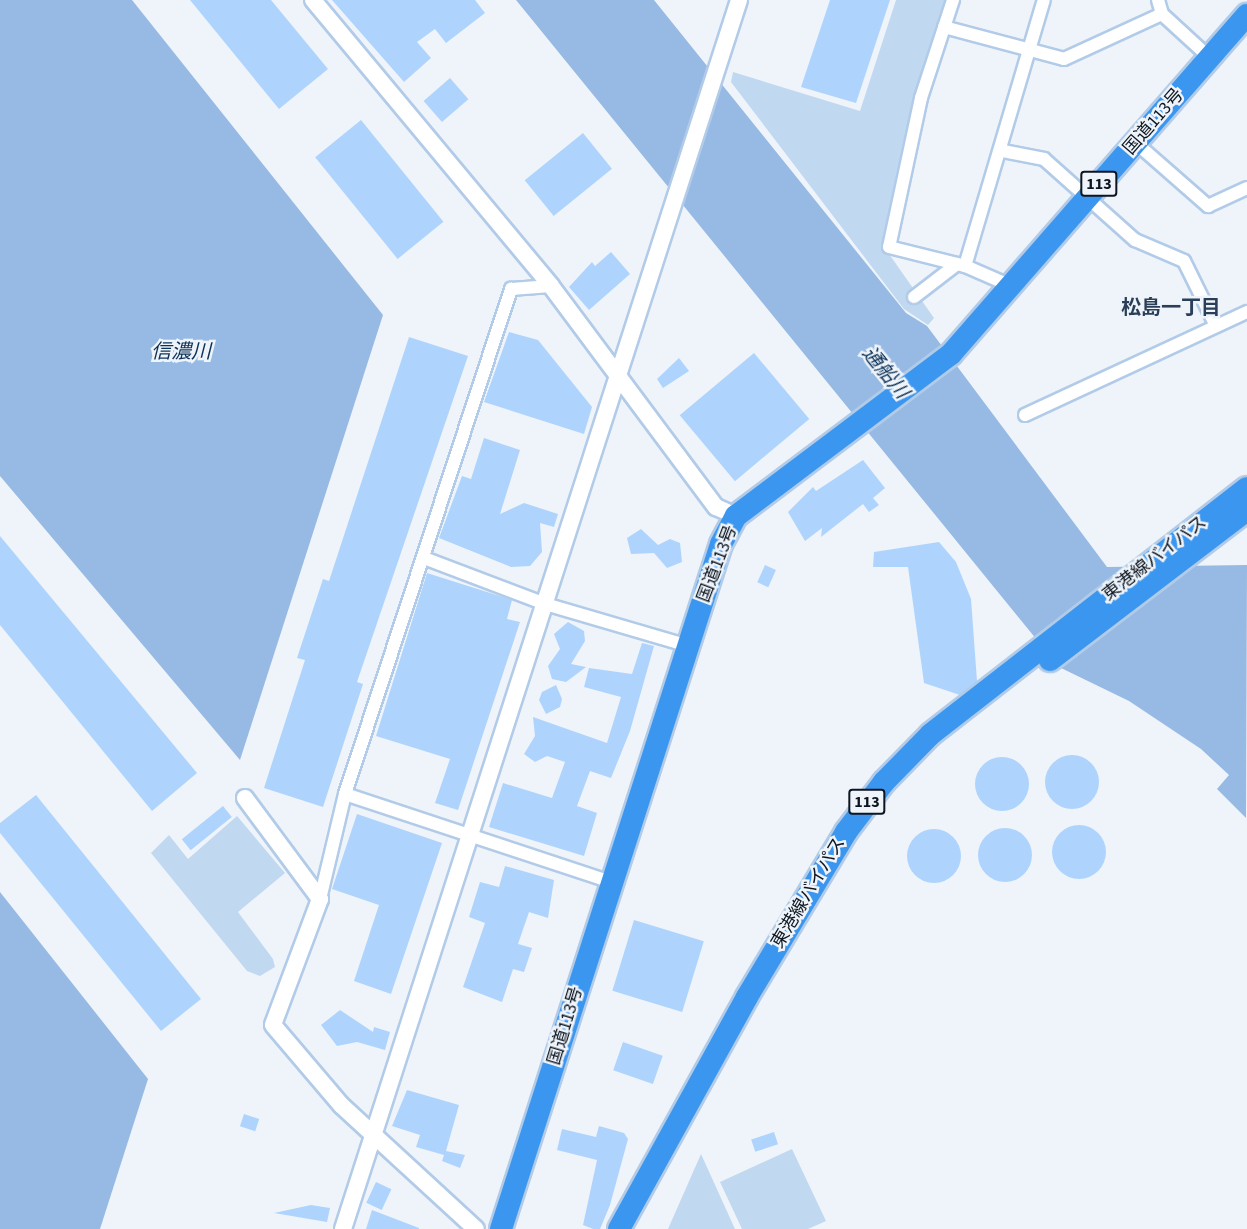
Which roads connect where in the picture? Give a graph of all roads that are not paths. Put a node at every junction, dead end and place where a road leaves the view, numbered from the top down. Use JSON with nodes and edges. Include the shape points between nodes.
{"nodes":[{"id":1,"x":313,"y":0,"type":"edge"},
{"id":2,"x":739,"y":0,"type":"edge"},
{"id":3,"x":953,"y":0,"type":"edge"},
{"id":4,"x":1044,"y":0,"type":"edge"},
{"id":5,"x":1158,"y":0,"type":"edge"},
{"id":6,"x":1162,"y":14,"type":"junction"},
{"id":7,"x":1247,"y":15,"type":"edge"},
{"id":8,"x":944,"y":27,"type":"junction"},
{"id":9,"x":1031,"y":51,"type":"junction"},
{"id":10,"x":1210,"y":58,"type":"junction"},
{"id":11,"x":1136,"y":143,"type":"junction"},
{"id":12,"x":1003,"y":151,"type":"junction"},
{"id":13,"x":1247,"y":188,"type":"edge"},
{"id":14,"x":1087,"y":198,"type":"junction"},
{"id":15,"x":961,"y":265,"type":"junction"},
{"id":16,"x":551,"y":286,"type":"junction"},
{"id":17,"x":1011,"y":286,"type":"junction"},
{"id":18,"x":914,"y":297,"type":"dead end"},
{"id":19,"x":1247,"y":312,"type":"edge"},
{"id":20,"x":1216,"y":326,"type":"junction"},
{"id":21,"x":619,"y":370,"type":"junction"},
{"id":22,"x":1025,"y":415,"type":"dead end"},
{"id":23,"x":1247,"y":488,"type":"edge"},
{"id":24,"x":1247,"y":510,"type":"edge"},
{"id":25,"x":736,"y":516,"type":"junction"},
{"id":26,"x":424,"y":558,"type":"junction"},
{"id":27,"x":545,"y":604,"type":"junction"},
{"id":28,"x":689,"y":646,"type":"junction"},
{"id":29,"x":345,"y":794,"type":"junction"},
{"id":30,"x":245,"y":798,"type":"dead end"},
{"id":31,"x":467,"y":835,"type":"junction"},
{"id":32,"x":611,"y":882,"type":"junction"},
{"id":33,"x":320,"y":899,"type":"junction"},
{"id":34,"x":374,"y":1135,"type":"junction"},
{"id":35,"x":343,"y":1229,"type":"edge"},
{"id":36,"x":476,"y":1229,"type":"edge"},
{"id":37,"x":501,"y":1229,"type":"edge"},
{"id":38,"x":619,"y":1229,"type":"edge"},
{"id":39,"x":636,"y":1229,"type":"edge"}],
"edges":[{"from":1,"to":16,"type":"street"},
{"from":2,"to":21,"type":"street"},
{"from":3,"to":8,"type":"street"},
{"from":4,"to":9,"type":"street"},
{"from":5,"to":6,"type":"street"},
{"from":6,"to":9,"type":"street","via":[[1064,59]]},
{"from":6,"to":10,"type":"street"},
{"from":7,"to":10,"type":"highway","name":"国道113号","number":"113"},
{"from":8,"to":9,"type":"street"},
{"from":8,"to":15,"type":"street","via":[[921,98],[889,247]]},
{"from":9,"to":12,"type":"street"},
{"from":10,"to":11,"type":"highway","name":"国道113号","number":"113"},
{"from":11,"to":13,"type":"street","via":[[1208,206]]},
{"from":11,"to":14,"type":"highway","name":"国道113号","number":"113"},
{"from":12,"to":14,"type":"street","via":[[1044,159]]},
{"from":12,"to":15,"type":"street"},
{"from":14,"to":17,"type":"highway","name":"国道113号","number":"113"},
{"from":14,"to":20,"type":"street","via":[[1135,240],[1184,261]]},
{"from":15,"to":17,"type":"street"},
{"from":15,"to":18,"type":"street"},
{"from":16,"to":21,"type":"street"},
{"from":16,"to":26,"type":"street","via":[[511,289]]},
{"from":17,"to":25,"type":"highway","name":"国道113号","number":"113","via":[[951,354]]},
{"from":19,"to":20,"type":"street"},
{"from":20,"to":22,"type":"street"},
{"from":21,"to":25,"type":"street","via":[[716,507]]},
{"from":21,"to":27,"type":"street"},
{"from":23,"to":38,"type":"highway","name":"東港線バイパス","number":"113","via":[[949,720],[884,782],[846,832],[747,997]]},
{"from":24,"to":39,"type":"highway","name":"東港線バイパス","number":"113","via":[[987,708],[877,811],[755,1003]]},
{"from":25,"to":28,"type":"highway","name":"国道113号","number":"113","via":[[721,543]]},
{"from":26,"to":27,"type":"street"},
{"from":26,"to":29,"type":"street"},
{"from":27,"to":28,"type":"street"},
{"from":27,"to":31,"type":"street"},
{"from":28,"to":32,"type":"highway","name":"国道113号","number":"113"},
{"from":29,"to":31,"type":"street"},
{"from":29,"to":33,"type":"street"},
{"from":30,"to":33,"type":"street"},
{"from":31,"to":32,"type":"street"},
{"from":31,"to":34,"type":"street"},
{"from":32,"to":37,"type":"highway","name":"国道113号","number":"113"},
{"from":33,"to":34,"type":"street","via":[[273,1025]]},
{"from":34,"to":35,"type":"street"},
{"from":34,"to":36,"type":"street"}]}
